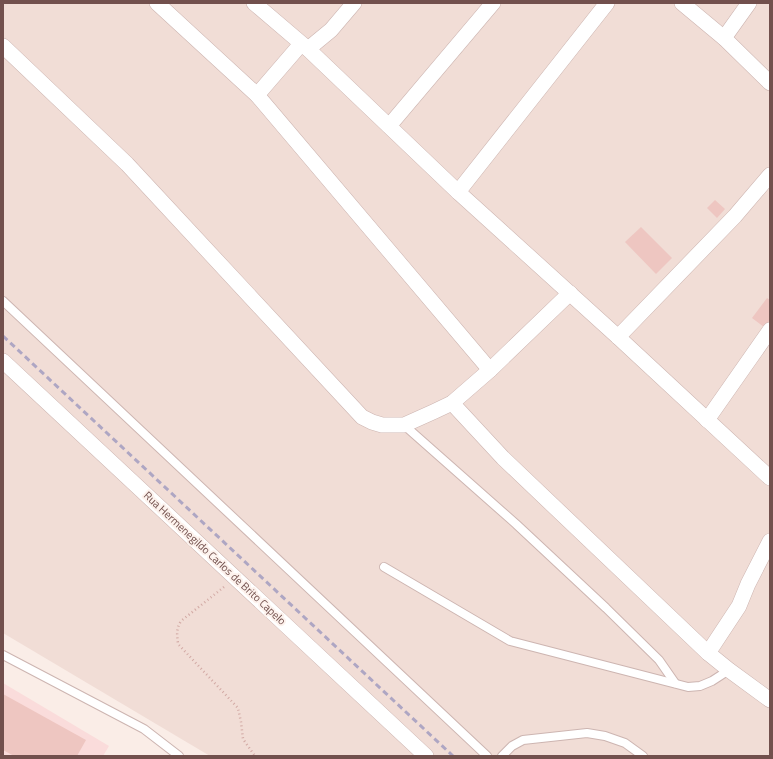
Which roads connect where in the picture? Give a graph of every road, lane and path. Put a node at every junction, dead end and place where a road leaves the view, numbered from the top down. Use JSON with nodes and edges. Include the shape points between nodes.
{"nodes":[{"id":1,"x":157,"y":3,"type":"edge"},
{"id":2,"x":254,"y":3,"type":"edge"},
{"id":3,"x":354,"y":3,"type":"edge"},
{"id":4,"x":493,"y":3,"type":"edge"},
{"id":5,"x":607,"y":3,"type":"edge"},
{"id":6,"x":682,"y":3,"type":"edge"},
{"id":7,"x":749,"y":3,"type":"edge"},
{"id":8,"x":724,"y":38,"type":"junction"},
{"id":9,"x":3,"y":46,"type":"edge"},
{"id":10,"x":305,"y":46,"type":"junction"},
{"id":11,"x":770,"y":84,"type":"edge"},
{"id":12,"x":258,"y":95,"type":"junction"},
{"id":13,"x":389,"y":126,"type":"junction"},
{"id":14,"x":770,"y":175,"type":"edge"},
{"id":15,"x":458,"y":192,"type":"junction"},
{"id":16,"x":570,"y":294,"type":"junction"},
{"id":17,"x":3,"y":301,"type":"edge"},
{"id":18,"x":770,"y":330,"type":"edge"},
{"id":19,"x":618,"y":337,"type":"junction"},
{"id":20,"x":3,"y":361,"type":"edge"},
{"id":21,"x":490,"y":370,"type":"junction"},
{"id":22,"x":452,"y":403,"type":"junction"},
{"id":23,"x":707,"y":420,"type":"junction"},
{"id":24,"x":404,"y":425,"type":"junction"},
{"id":25,"x":770,"y":478,"type":"edge"},
{"id":26,"x":770,"y":541,"type":"edge"},
{"id":27,"x":384,"y":567,"type":"dead end"},
{"id":28,"x":235,"y":578,"type":"junction"},
{"id":29,"x":708,"y":653,"type":"junction"},
{"id":30,"x":3,"y":654,"type":"edge"},
{"id":31,"x":729,"y":670,"type":"junction"},
{"id":32,"x":675,"y":683,"type":"junction"},
{"id":33,"x":770,"y":700,"type":"edge"},
{"id":34,"x":179,"y":756,"type":"edge"},
{"id":35,"x":255,"y":756,"type":"edge"},
{"id":36,"x":426,"y":756,"type":"edge"},
{"id":37,"x":487,"y":756,"type":"edge"},
{"id":38,"x":502,"y":756,"type":"edge"},
{"id":39,"x":643,"y":756,"type":"edge"}],
"edges":[{"from":1,"to":12,"type":"street"},
{"from":2,"to":10,"type":"street"},
{"from":3,"to":10,"type":"street","via":[[331,30]]},
{"from":4,"to":13,"type":"street"},
{"from":5,"to":15,"type":"street"},
{"from":6,"to":8,"type":"street"},
{"from":7,"to":8,"type":"street"},
{"from":8,"to":11,"type":"street"},
{"from":9,"to":24,"type":"street","via":[[127,164],[362,417],[382,425]]},
{"from":10,"to":12,"type":"street"},
{"from":10,"to":13,"type":"street"},
{"from":12,"to":21,"type":"street"},
{"from":13,"to":15,"type":"street"},
{"from":14,"to":19,"type":"street","via":[[735,216]]},
{"from":15,"to":16,"type":"street"},
{"from":16,"to":19,"type":"street"},
{"from":16,"to":21,"type":"street"},
{"from":17,"to":37,"type":"lane"},
{"from":18,"to":23,"type":"street"},
{"from":19,"to":23,"type":"street"},
{"from":20,"to":28,"type":"street","name":"Rua Hermenegildo Carlos de Brito Capelo"},
{"from":21,"to":22,"type":"street"},
{"from":22,"to":24,"type":"street"},
{"from":22,"to":29,"type":"street","via":[[503,458]]},
{"from":23,"to":25,"type":"street"},
{"from":24,"to":32,"type":"lane","via":[[606,608],[659,660]]},
{"from":26,"to":29,"type":"street","via":[[739,606]]},
{"from":27,"to":32,"type":"lane","via":[[510,641]]},
{"from":28,"to":35,"type":"path","via":[[181,621],[177,627],[178,644],[238,708],[243,739]]},
{"from":28,"to":36,"type":"street","name":"Rua Hermenegildo Carlos de Brito Capelo"},
{"from":29,"to":31,"type":"street"},
{"from":30,"to":34,"type":"lane","via":[[144,729]]},
{"from":31,"to":32,"type":"lane","via":[[700,686],[688,687]]},
{"from":31,"to":33,"type":"street"},
{"from":38,"to":39,"type":"lane","via":[[523,740],[587,733],[625,743]]}]}
